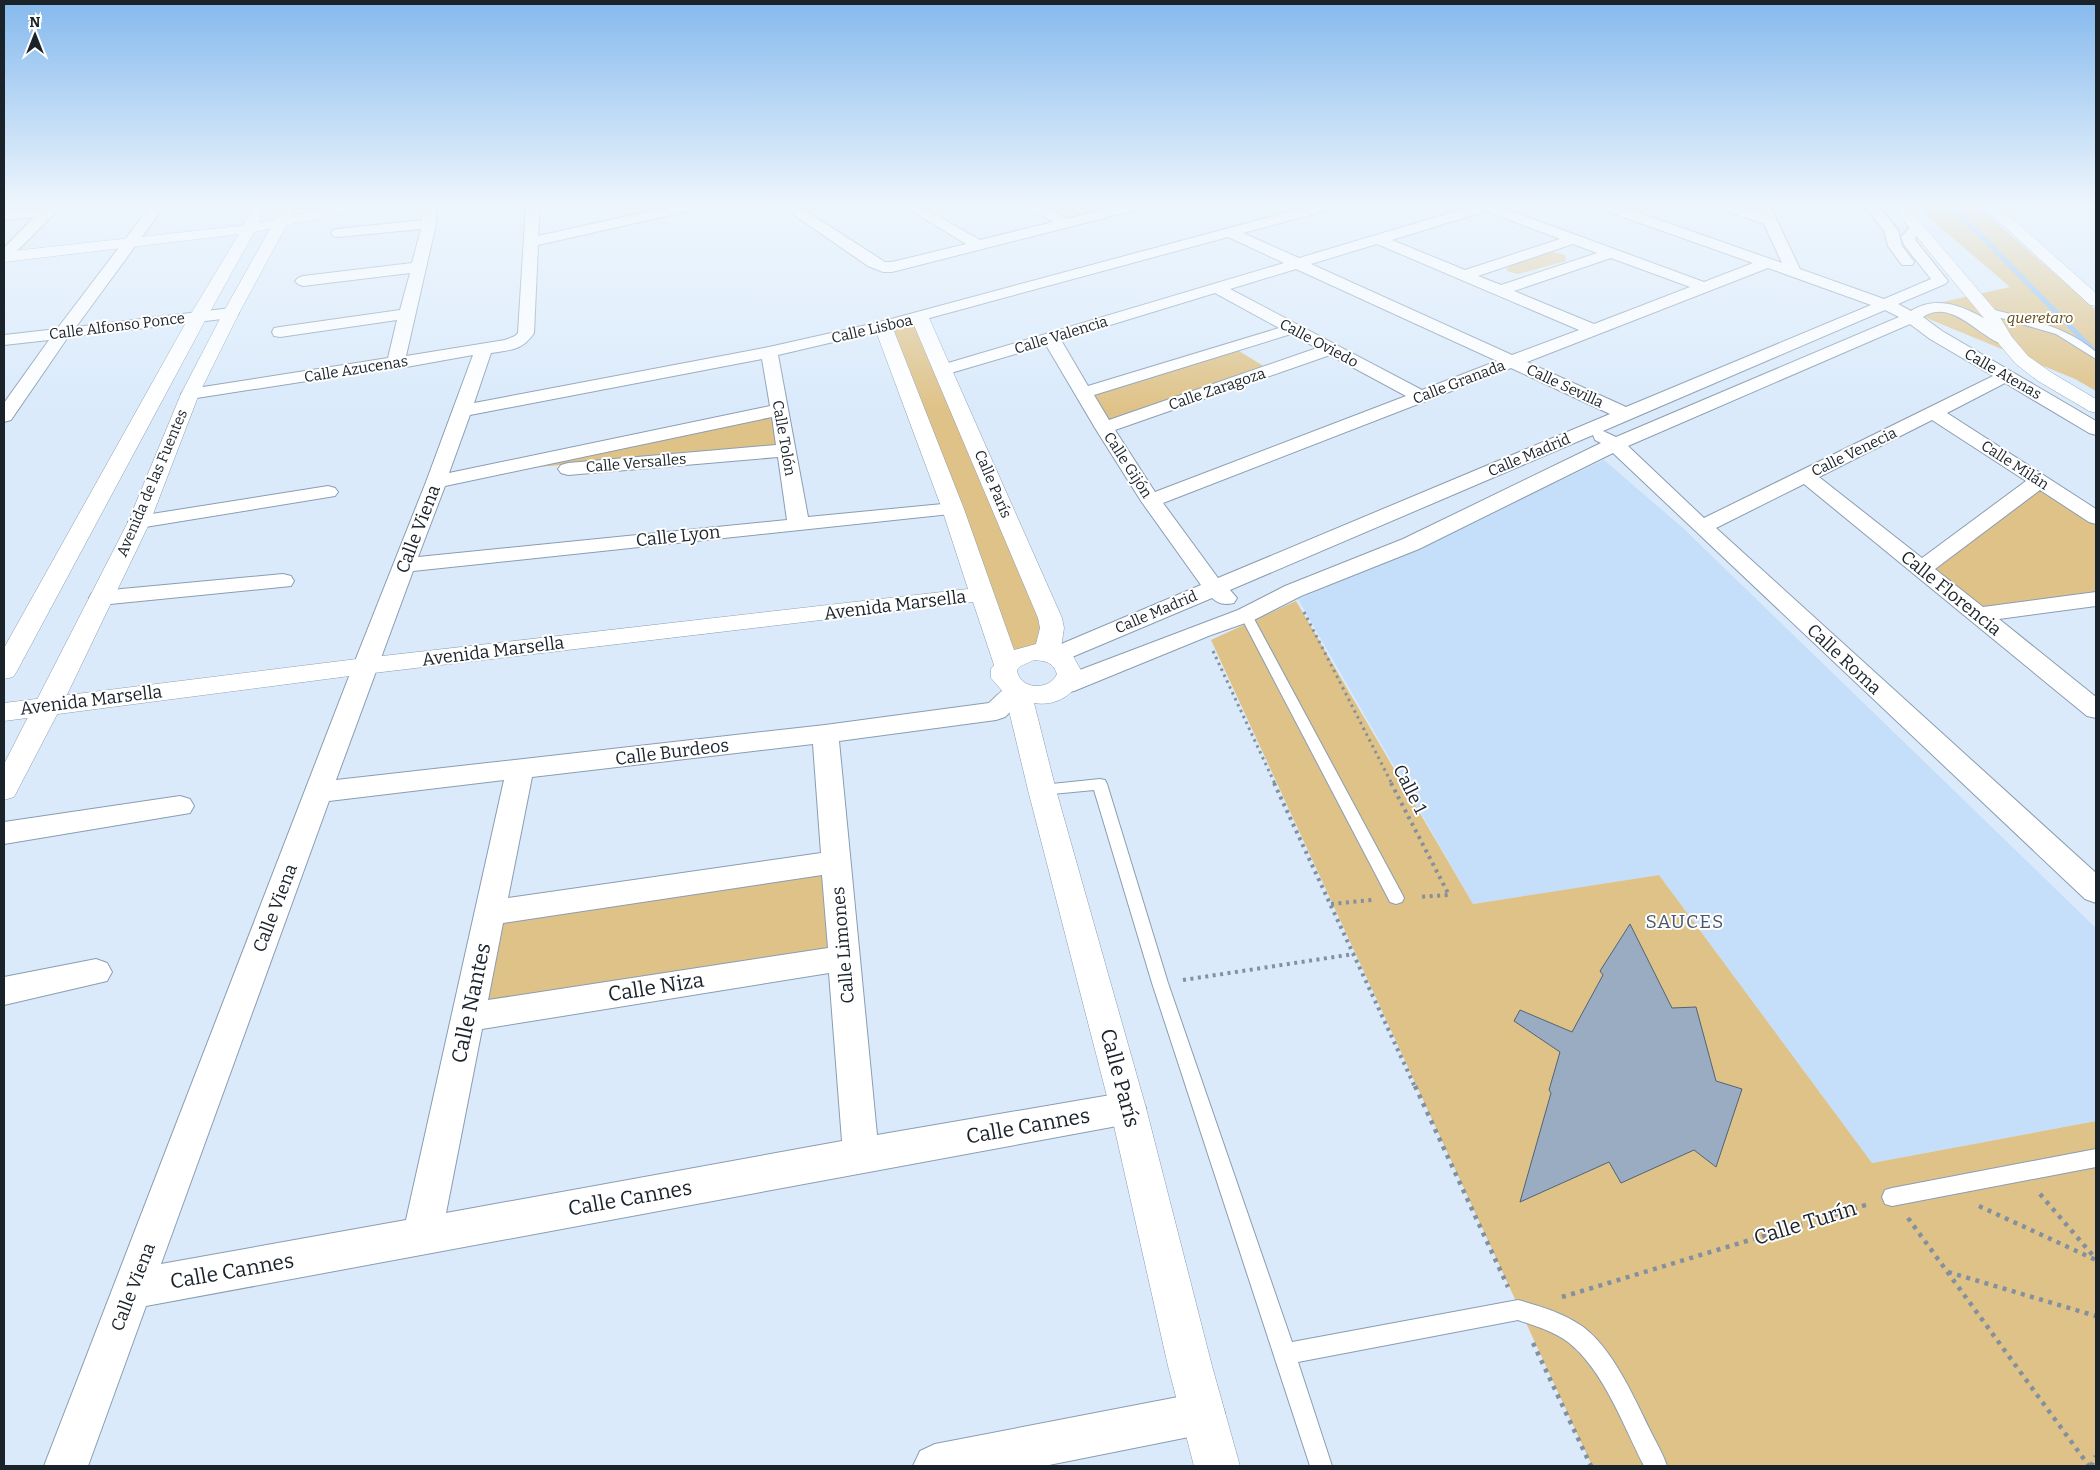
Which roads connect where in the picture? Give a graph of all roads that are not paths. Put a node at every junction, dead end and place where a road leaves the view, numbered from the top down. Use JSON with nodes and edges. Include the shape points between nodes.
{"nodes":[{"id":1,"x":108,"y":273,"type":"edge"},
{"id":2,"x":223,"y":273,"type":"edge"},
{"id":3,"x":253,"y":273,"type":"edge"},
{"id":4,"x":376,"y":273,"type":"edge"},
{"id":5,"x":418,"y":273,"type":"edge"},
{"id":6,"x":529,"y":273,"type":"edge"},
{"id":7,"x":1087,"y":273,"type":"edge"},
{"id":8,"x":1267,"y":273,"type":"edge"},
{"id":9,"x":1319,"y":273,"type":"edge"},
{"id":10,"x":1455,"y":273,"type":"edge"},
{"id":11,"x":1473,"y":273,"type":"edge"},
{"id":12,"x":1552,"y":273,"type":"edge"},
{"id":13,"x":1664,"y":273,"type":"edge"},
{"id":14,"x":1741,"y":273,"type":"edge"},
{"id":15,"x":1794,"y":273,"type":"edge"},
{"id":16,"x":1916,"y":273,"type":"edge"},
{"id":17,"x":1933,"y":273,"type":"edge"},
{"id":18,"x":1955,"y":273,"type":"edge"},
{"id":19,"x":2064,"y":273,"type":"edge"},
{"id":20,"x":1463,"y":276,"type":"junction"},
{"id":21,"x":303,"y":282,"type":"dead end"},
{"id":22,"x":1703,"y":287,"type":"junction"},
{"id":23,"x":1927,"y":287,"type":"junction"},
{"id":24,"x":1216,"y":288,"type":"junction"},
{"id":25,"x":1499,"y":290,"type":"junction"},
{"id":26,"x":2096,"y":301,"type":"edge"},
{"id":27,"x":1884,"y":304,"type":"junction"},
{"id":28,"x":1987,"y":311,"type":"junction"},
{"id":29,"x":231,"y":313,"type":"junction"},
{"id":30,"x":408,"y":314,"type":"junction"},
{"id":31,"x":198,"y":316,"type":"junction"},
{"id":32,"x":1912,"y":317,"type":"junction"},
{"id":33,"x":920,"y":318,"type":"junction"},
{"id":34,"x":882,"y":326,"type":"junction"},
{"id":35,"x":1292,"y":329,"type":"junction"},
{"id":36,"x":1593,"y":330,"type":"junction"},
{"id":37,"x":63,"y":332,"type":"junction"},
{"id":38,"x":280,"y":332,"type":"dead end"},
{"id":39,"x":1051,"y":338,"type":"junction"},
{"id":40,"x":4,"y":340,"type":"edge"},
{"id":41,"x":2005,"y":340,"type":"junction"},
{"id":42,"x":484,"y":349,"type":"junction"},
{"id":43,"x":1330,"y":349,"type":"junction"},
{"id":44,"x":769,"y":352,"type":"junction"},
{"id":45,"x":2096,"y":356,"type":"edge"},
{"id":46,"x":1512,"y":362,"type":"junction"},
{"id":47,"x":394,"y":364,"type":"junction"},
{"id":48,"x":944,"y":370,"type":"junction"},
{"id":49,"x":2006,"y":376,"type":"junction"},
{"id":50,"x":1084,"y":393,"type":"junction"},
{"id":51,"x":190,"y":394,"type":"junction"},
{"id":52,"x":1422,"y":397,"type":"junction"},
{"id":53,"x":2096,"y":406,"type":"edge"},
{"id":54,"x":779,"y":410,"type":"junction"},
{"id":55,"x":461,"y":411,"type":"junction"},
{"id":56,"x":1933,"y":412,"type":"junction"},
{"id":57,"x":1626,"y":414,"type":"junction"},
{"id":58,"x":4,"y":416,"type":"edge"},
{"id":59,"x":1104,"y":428,"type":"junction"},
{"id":60,"x":1590,"y":429,"type":"junction"},
{"id":61,"x":2096,"y":429,"type":"edge"},
{"id":62,"x":1615,"y":444,"type":"junction"},
{"id":63,"x":787,"y":450,"type":"junction"},
{"id":64,"x":485,"y":472,"type":"junction"},
{"id":65,"x":1806,"y":476,"type":"junction"},
{"id":66,"x":2039,"y":481,"type":"junction"},
{"id":67,"x":436,"y":482,"type":"junction"},
{"id":68,"x":328,"y":492,"type":"dead end"},
{"id":69,"x":1151,"y":501,"type":"junction"},
{"id":70,"x":953,"y":509,"type":"junction"},
{"id":71,"x":2096,"y":518,"type":"edge"},
{"id":72,"x":139,"y":522,"type":"junction"},
{"id":73,"x":798,"y":523,"type":"junction"},
{"id":74,"x":1702,"y":527,"type":"junction"},
{"id":75,"x":403,"y":565,"type":"junction"},
{"id":76,"x":1921,"y":569,"type":"junction"},
{"id":77,"x":283,"y":581,"type":"dead end"},
{"id":78,"x":1214,"y":588,"type":"junction"},
{"id":79,"x":983,"y":594,"type":"junction"},
{"id":80,"x":100,"y":598,"type":"junction"},
{"id":81,"x":2096,"y":599,"type":"edge"},
{"id":82,"x":1978,"y":615,"type":"junction"},
{"id":83,"x":1246,"y":616,"type":"junction"},
{"id":84,"x":1052,"y":654,"type":"junction"},
{"id":85,"x":365,"y":666,"type":"junction"},
{"id":86,"x":4,"y":671,"type":"edge"},
{"id":87,"x":1012,"y":677,"type":"junction"},
{"id":88,"x":1065,"y":685,"type":"junction"},
{"id":89,"x":49,"y":705,"type":"junction"},
{"id":90,"x":2096,"y":710,"type":"edge"},
{"id":91,"x":4,"y":712,"type":"edge"},
{"id":92,"x":825,"y":734,"type":"junction"},
{"id":93,"x":520,"y":769,"type":"junction"},
{"id":94,"x":4,"y":790,"type":"edge"},
{"id":95,"x":1042,"y":790,"type":"junction"},
{"id":96,"x":318,"y":792,"type":"junction"},
{"id":97,"x":180,"y":806,"type":"dead end"},
{"id":98,"x":4,"y":833,"type":"edge"},
{"id":99,"x":836,"y":862,"type":"junction"},
{"id":100,"x":2095,"y":889,"type":"edge"},
{"id":101,"x":1396,"y":898,"type":"road end"},
{"id":102,"x":490,"y":912,"type":"junction"},
{"id":103,"x":844,"y":958,"type":"junction"},
{"id":104,"x":96,"y":972,"type":"dead end"},
{"id":105,"x":4,"y":991,"type":"edge"},
{"id":106,"x":468,"y":1017,"type":"junction"},
{"id":107,"x":1128,"y":1108,"type":"junction"},
{"id":108,"x":861,"y":1155,"type":"junction"},
{"id":109,"x":2096,"y":1158,"type":"edge"},
{"id":110,"x":1892,"y":1197,"type":"road end"},
{"id":111,"x":422,"y":1236,"type":"junction"},
{"id":112,"x":132,"y":1290,"type":"junction"},
{"id":113,"x":1285,"y":1354,"type":"junction"},
{"id":114,"x":1204,"y":1413,"type":"junction"},
{"id":115,"x":66,"y":1466,"type":"edge"},
{"id":116,"x":935,"y":1466,"type":"edge"},
{"id":117,"x":1217,"y":1466,"type":"edge"},
{"id":118,"x":1321,"y":1466,"type":"edge"},
{"id":119,"x":1656,"y":1466,"type":"edge"}],
"edges":[{"from":1,"to":37,"type":"street"},
{"from":2,"to":31,"type":"street","name":"Avenida de las Fuentes"},
{"from":3,"to":29,"type":"street","name":"Avenida de las Fuentes"},
{"from":4,"to":21,"type":"street"},
{"from":5,"to":30,"type":"street"},
{"from":6,"to":42,"type":"street","name":"Calle Azucenas","via":[[526,334],[521,340],[508,345]]},
{"from":7,"to":33,"type":"street","name":"Calle Lisboa"},
{"from":8,"to":24,"type":"street","name":"Calle Valencia"},
{"from":9,"to":46,"type":"street","name":"Calle Sevilla"},
{"from":10,"to":20,"type":"street"},
{"from":11,"to":20,"type":"street"},
{"from":12,"to":25,"type":"street"},
{"from":13,"to":22,"type":"street"},
{"from":14,"to":22,"type":"street","name":"Calle Granada"},
{"from":15,"to":27,"type":"street","name":"Calle Atenas"},
{"from":16,"to":23,"type":"street"},
{"from":17,"to":23,"type":"street","via":[[1940,281]]},
{"from":18,"to":28,"type":"street"},
{"from":19,"to":26,"type":"street"},
{"from":20,"to":25,"type":"street"},
{"from":22,"to":36,"type":"street","name":"Calle Granada"},
{"from":23,"to":27,"type":"street","name":"Calle Madrid"},
{"from":24,"to":35,"type":"street","name":"Calle Oviedo"},
{"from":24,"to":39,"type":"street","name":"Calle Valencia"},
{"from":25,"to":36,"type":"street"},
{"from":27,"to":32,"type":"street","name":"Calle Atenas"},
{"from":27,"to":57,"type":"street","name":"Calle Madrid"},
{"from":28,"to":41,"type":"street"},
{"from":28,"to":45,"type":"lane","via":[[2071,337]]},
{"from":29,"to":31,"type":"street","name":"Calle Alfonso Ponce"},
{"from":29,"to":51,"type":"street","name":"Avenida de las Fuentes"},
{"from":30,"to":38,"type":"street"},
{"from":30,"to":47,"type":"street"},
{"from":31,"to":37,"type":"street","name":"Calle Alfonso Ponce"},
{"from":31,"to":86,"type":"street","name":"Avenida de las Fuentes"},
{"from":32,"to":41,"type":"street","name":"Calle Madrid","via":[[1925,310],[1958,312],[1975,319]]},
{"from":32,"to":49,"type":"street","name":"Calle Atenas"},
{"from":32,"to":62,"type":"street","name":"Calle Madrid"},
{"from":33,"to":34,"type":"street","name":"Calle Lisboa"},
{"from":33,"to":48,"type":"street","name":"Calle París"},
{"from":34,"to":44,"type":"street","name":"Calle Lisboa"},
{"from":34,"to":70,"type":"street","name":"Calle París"},
{"from":35,"to":43,"type":"street","name":"Calle Oviedo"},
{"from":35,"to":50,"type":"street","name":"Calle Zaragoza"},
{"from":36,"to":46,"type":"street","name":"Calle Granada"},
{"from":37,"to":40,"type":"street","name":"Calle Alfonso Ponce"},
{"from":37,"to":58,"type":"street"},
{"from":39,"to":48,"type":"street","name":"Calle Valencia"},
{"from":39,"to":50,"type":"street","name":"Calle Gijón"},
{"from":41,"to":53,"type":"street","via":[[2022,360],[2045,377]]},
{"from":42,"to":47,"type":"street","name":"Calle Azucenas"},
{"from":42,"to":55,"type":"street","name":"Calle Viena"},
{"from":43,"to":52,"type":"street","name":"Calle Oviedo"},
{"from":43,"to":59,"type":"street","name":"Calle Zaragoza"},
{"from":44,"to":54,"type":"street","name":"Calle Tolón"},
{"from":44,"to":55,"type":"street","name":"Calle Lisboa"},
{"from":46,"to":52,"type":"street","name":"Calle Granada"},
{"from":46,"to":57,"type":"street","name":"Calle Sevilla"},
{"from":47,"to":51,"type":"street","name":"Calle Azucenas"},
{"from":48,"to":84,"type":"street","name":"Calle París","via":[[1050,618]]},
{"from":49,"to":56,"type":"street","name":"Calle Venecia"},
{"from":49,"to":61,"type":"street","name":"Calle Atenas"},
{"from":50,"to":59,"type":"street","name":"Calle Gijón"},
{"from":51,"to":72,"type":"street","name":"Avenida de las Fuentes"},
{"from":52,"to":69,"type":"street","name":"Calle Granada"},
{"from":54,"to":63,"type":"street","name":"Calle Tolón"},
{"from":54,"to":64,"type":"street","name":"Calle Versalles"},
{"from":55,"to":67,"type":"street","name":"Calle Viena"},
{"from":56,"to":65,"type":"street","name":"Calle Venecia"},
{"from":56,"to":66,"type":"street","name":"Calle Milán"},
{"from":57,"to":60,"type":"street","name":"Calle Madrid"},
{"from":59,"to":69,"type":"street","name":"Calle Gijón"},
{"from":60,"to":62,"type":"street","name":"Calle Roma"},
{"from":60,"to":78,"type":"street","name":"Calle Madrid"},
{"from":62,"to":74,"type":"street","name":"Calle Roma"},
{"from":62,"to":83,"type":"street","name":"Calle Madrid","via":[[1411,544],[1293,592]]},
{"from":63,"to":64,"type":"street","name":"Calle Versalles","via":[[511,474]]},
{"from":63,"to":73,"type":"street","name":"Calle Tolón"},
{"from":64,"to":67,"type":"street","name":"Calle Versalles"},
{"from":65,"to":74,"type":"street","name":"Calle Venecia"},
{"from":65,"to":76,"type":"street","name":"Calle Florencia"},
{"from":66,"to":71,"type":"street","name":"Calle Milán"},
{"from":66,"to":76,"type":"street"},
{"from":67,"to":75,"type":"street","name":"Calle Viena"},
{"from":68,"to":72,"type":"street"},
{"from":69,"to":78,"type":"street","name":"Calle Gijón"},
{"from":70,"to":73,"type":"street","name":"Calle Lyon"},
{"from":70,"to":79,"type":"street","name":"Calle París"},
{"from":72,"to":80,"type":"street","name":"Avenida de las Fuentes"},
{"from":73,"to":75,"type":"street","name":"Calle Lyon"},
{"from":74,"to":100,"type":"street","name":"Calle Roma"},
{"from":75,"to":85,"type":"street","name":"Calle Viena"},
{"from":76,"to":82,"type":"street","name":"Calle Florencia"},
{"from":77,"to":80,"type":"street"},
{"from":78,"to":83,"type":"street","name":"Calle Gijón"},
{"from":78,"to":84,"type":"street","name":"Calle Madrid"},
{"from":79,"to":85,"type":"street","name":"Avenida Marsella"},
{"from":79,"to":87,"type":"street","name":"Calle París"},
{"from":80,"to":89,"type":"street","name":"Avenida de las Fuentes"},
{"from":81,"to":82,"type":"street"},
{"from":82,"to":90,"type":"street","name":"Calle Florencia"},
{"from":83,"to":88,"type":"street","name":"Calle Madrid"},
{"from":83,"to":101,"type":"lane"},
{"from":84,"to":87,"type":"street","via":[[1031,652],[1017,656]]},
{"from":84,"to":88,"type":"street","via":[[1067,663],[1070,674]]},
{"from":85,"to":89,"type":"street","name":"Avenida Marsella"},
{"from":85,"to":96,"type":"street","name":"Calle Viena"},
{"from":87,"to":88,"type":"street","via":[[1030,694],[1056,691]]},
{"from":87,"to":92,"type":"street","name":"Calle Burdeos","via":[[996,711]]},
{"from":87,"to":95,"type":"street","name":"Calle París"},
{"from":89,"to":91,"type":"street","name":"Avenida Marsella"},
{"from":89,"to":94,"type":"street","name":"Avenida de las Fuentes"},
{"from":92,"to":93,"type":"street","name":"Calle Burdeos"},
{"from":92,"to":99,"type":"street","name":"Calle Limones"},
{"from":93,"to":96,"type":"street","name":"Calle Burdeos"},
{"from":93,"to":102,"type":"street","name":"Calle Nantes"},
{"from":95,"to":107,"type":"street","name":"Calle París"},
{"from":95,"to":113,"type":"lane","via":[[1100,784],[1160,983]]},
{"from":96,"to":112,"type":"street","name":"Calle Viena"},
{"from":97,"to":98,"type":"street"},
{"from":99,"to":102,"type":"street"},
{"from":99,"to":103,"type":"street","name":"Calle Limones"},
{"from":102,"to":106,"type":"street","name":"Calle Nantes"},
{"from":103,"to":106,"type":"street","name":"Calle Niza"},
{"from":103,"to":108,"type":"street","name":"Calle Limones"},
{"from":104,"to":105,"type":"street"},
{"from":106,"to":111,"type":"street","name":"Calle Nantes"},
{"from":107,"to":108,"type":"street","name":"Calle Cannes"},
{"from":107,"to":114,"type":"street","name":"Calle París"},
{"from":108,"to":111,"type":"street","name":"Calle Cannes"},
{"from":109,"to":110,"type":"lane"},
{"from":111,"to":112,"type":"street","name":"Calle Cannes"},
{"from":112,"to":115,"type":"street","name":"Calle Viena"},
{"from":113,"to":118,"type":"lane"},
{"from":113,"to":119,"type":"lane","via":[[1518,1310],[1546,1318],[1579,1337],[1604,1368]]},
{"from":114,"to":116,"type":"street"},
{"from":114,"to":117,"type":"street","name":"Calle París"}]}
